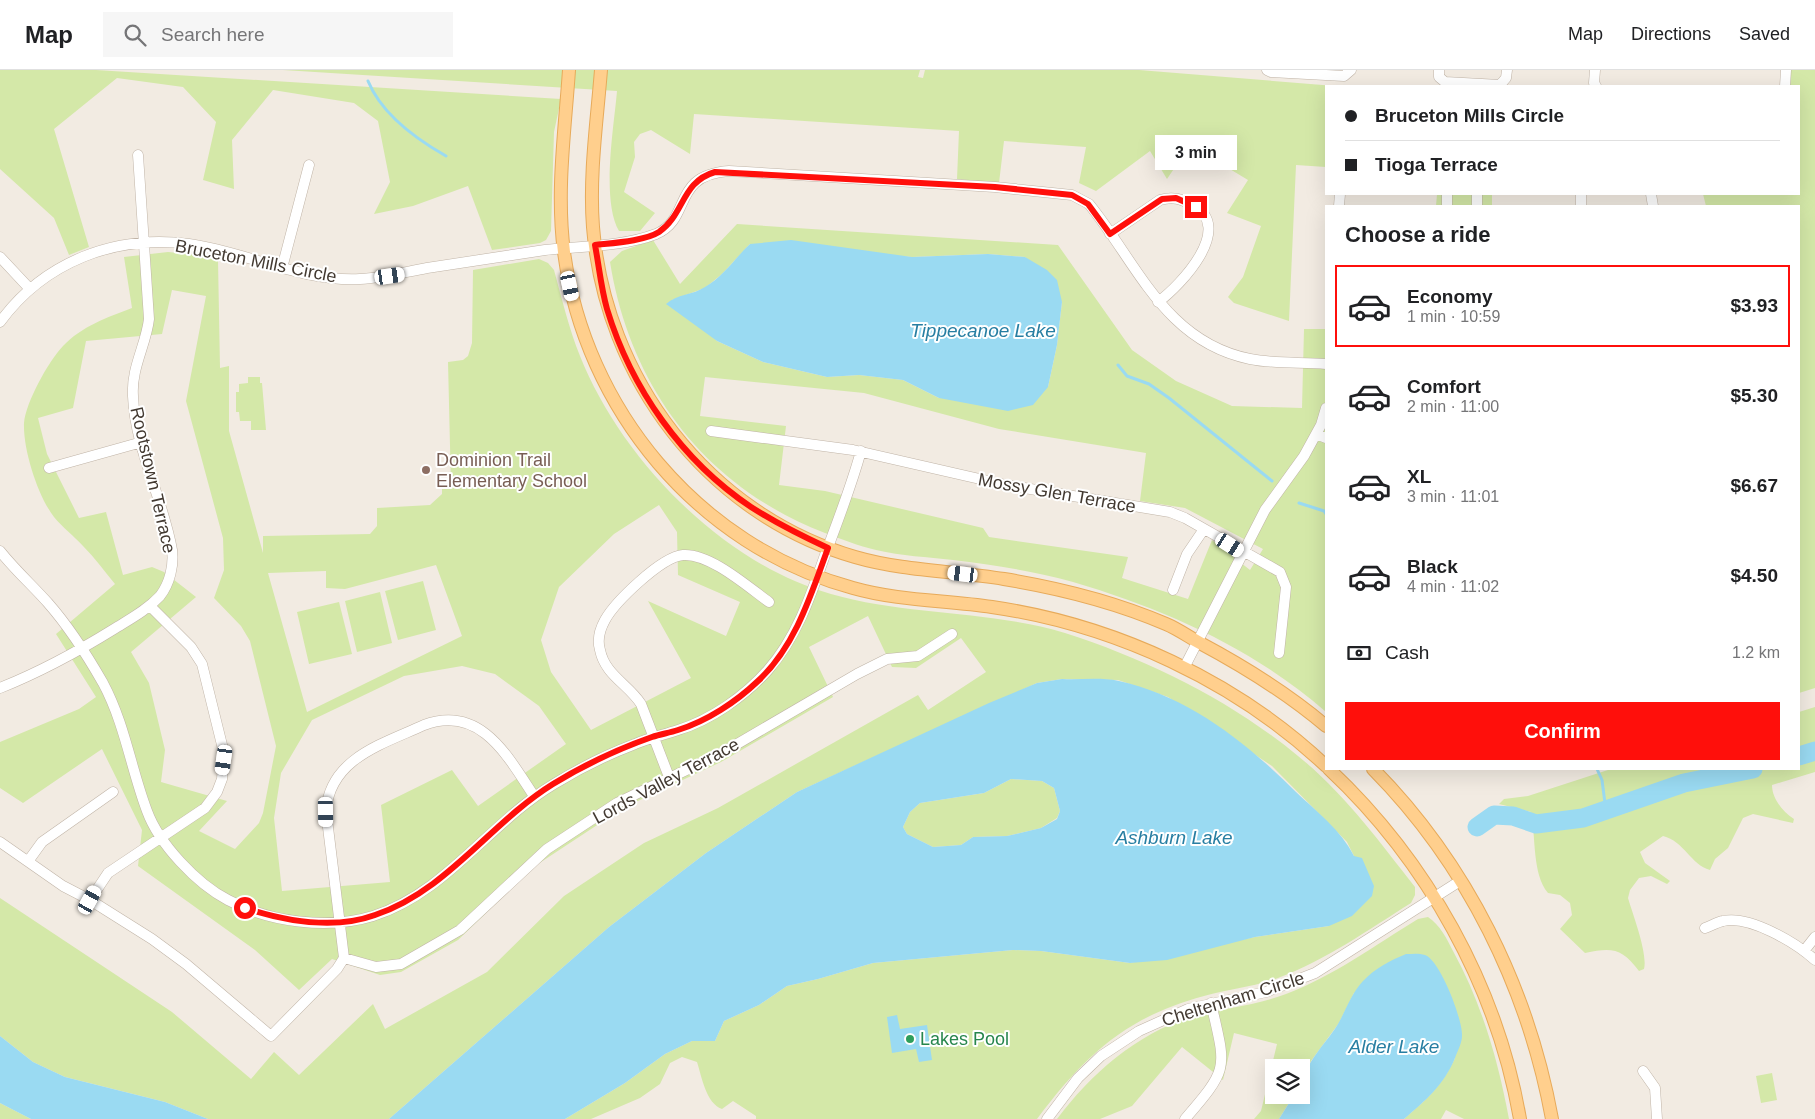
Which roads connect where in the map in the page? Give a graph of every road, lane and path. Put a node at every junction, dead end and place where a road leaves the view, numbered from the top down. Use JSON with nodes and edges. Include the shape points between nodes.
{"nodes":[{"id":1,"x":569,"y":70,"type":"edge"},
{"id":2,"x":600,"y":70,"type":"edge"},
{"id":3,"x":1267,"y":70,"type":"edge"},
{"id":4,"x":1351,"y":70,"type":"edge"},
{"id":5,"x":1439,"y":70,"type":"edge"},
{"id":6,"x":1507,"y":70,"type":"edge"},
{"id":7,"x":1595,"y":70,"type":"edge"},
{"id":8,"x":1786,"y":70,"type":"edge"},
{"id":9,"x":1595,"y":85,"type":"edge"},
{"id":10,"x":1785,"y":85,"type":"edge"},
{"id":11,"x":138,"y":155,"type":"dead end"},
{"id":12,"x":309,"y":165,"type":"dead end"},
{"id":13,"x":1110,"y":234,"type":"junction"},
{"id":14,"x":145,"y":242,"type":"junction"},
{"id":15,"x":595,"y":245,"type":"junction"},
{"id":16,"x":564,"y":248,"type":"junction"},
{"id":17,"x":0,"y":257,"type":"edge"},
{"id":18,"x":282,"y":268,"type":"junction"},
{"id":19,"x":29,"y":288,"type":"junction"},
{"id":20,"x":1158,"y":302,"type":"junction"},
{"id":21,"x":0,"y":322,"type":"edge"},
{"id":22,"x":1325,"y":364,"type":"edge"},
{"id":23,"x":1325,"y":411,"type":"edge"},
{"id":24,"x":711,"y":431,"type":"dead end"},
{"id":25,"x":1316,"y":434,"type":"junction"},
{"id":26,"x":1325,"y":438,"type":"edge"},
{"id":27,"x":142,"y":442,"type":"junction"},
{"id":28,"x":861,"y":451,"type":"junction"},
{"id":29,"x":49,"y":468,"type":"dead end"},
{"id":30,"x":1204,"y":529,"type":"junction"},
{"id":31,"x":828,"y":548,"type":"junction"},
{"id":32,"x":0,"y":552,"type":"edge"},
{"id":33,"x":1244,"y":553,"type":"junction"},
{"id":34,"x":817,"y":577,"type":"junction"},
{"id":35,"x":1173,"y":590,"type":"dead end"},
{"id":36,"x":769,"y":602,"type":"dead end"},
{"id":37,"x":150,"y":606,"type":"junction"},
{"id":38,"x":952,"y":634,"type":"dead end"},
{"id":39,"x":1196,"y":641,"type":"junction"},
{"id":40,"x":83,"y":648,"type":"junction"},
{"id":41,"x":1279,"y":653,"type":"dead end"},
{"id":42,"x":1184,"y":668,"type":"junction"},
{"id":43,"x":0,"y":688,"type":"edge"},
{"id":44,"x":1325,"y":725,"type":"edge"},
{"id":45,"x":653,"y":736,"type":"junction"},
{"id":46,"x":1325,"y":765,"type":"edge"},
{"id":47,"x":1330,"y":770,"type":"edge"},
{"id":48,"x":1374,"y":770,"type":"edge"},
{"id":49,"x":669,"y":777,"type":"junction"},
{"id":50,"x":113,"y":792,"type":"dead end"},
{"id":51,"x":534,"y":796,"type":"junction"},
{"id":52,"x":162,"y":838,"type":"junction"},
{"id":53,"x":0,"y":842,"type":"edge"},
{"id":54,"x":29,"y":860,"type":"junction"},
{"id":55,"x":1460,"y":881,"type":"junction"},
{"id":56,"x":1435,"y":898,"type":"junction"},
{"id":57,"x":90,"y":900,"type":"junction"},
{"id":58,"x":341,"y":922,"type":"junction"},
{"id":59,"x":1705,"y":928,"type":"dead end"},
{"id":60,"x":1815,"y":937,"type":"edge"},
{"id":61,"x":1804,"y":951,"type":"junction"},
{"id":62,"x":344,"y":958,"type":"junction"},
{"id":63,"x":1815,"y":960,"type":"edge"},
{"id":64,"x":1211,"y":1003,"type":"junction"},
{"id":65,"x":1643,"y":1071,"type":"dead end"},
{"id":66,"x":1047,"y":1119,"type":"edge"},
{"id":67,"x":1185,"y":1119,"type":"edge"},
{"id":68,"x":1520,"y":1119,"type":"edge"},
{"id":69,"x":1552,"y":1119,"type":"edge"},
{"id":70,"x":1657,"y":1119,"type":"edge"}],
"edges":[{"from":1,"to":16,"type":"main road","via":[[561,200]]},
{"from":2,"to":15,"type":"main road","via":[[592,190]]},
{"from":3,"to":4,"type":"street","via":[[1344,76]]},
{"from":5,"to":6,"type":"street","via":[[1439,77],[1445,82],[1500,85]]},
{"from":7,"to":9,"type":"street"},
{"from":8,"to":10,"type":"street"},
{"from":11,"to":14,"type":"street","name":"Rootstown Terrace"},
{"from":12,"to":18,"type":"street"},
{"from":13,"to":15,"type":"street","name":"Bruceton Mills Circle","via":[[1088,204],[1072,195],[995,187],[729,171],[715,172],[697,180],[670,222],[657,234]]},
{"from":13,"to":20,"type":"street","name":"Bruceton Mills Circle"},
{"from":13,"to":20,"type":"street","via":[[1160,200],[1168,198],[1184,200],[1203,213],[1209,229],[1202,252],[1171,292]]},
{"from":14,"to":18,"type":"street","name":"Bruceton Mills Circle","via":[[190,244]]},
{"from":14,"to":19,"type":"street","name":"Bruceton Mills Circle","via":[[124,244],[75,259]]},
{"from":14,"to":27,"type":"street","name":"Rootstown Terrace","via":[[148,332],[136,362],[133,395]]},
{"from":15,"to":16,"type":"street","name":"Bruceton Mills Circle"},
{"from":15,"to":31,"type":"main road","via":[[607,308],[619,341],[648,399],[674,435],[708,473],[749,506]]},
{"from":16,"to":18,"type":"street","name":"Bruceton Mills Circle","via":[[368,278],[316,277]]},
{"from":16,"to":34,"type":"main road","via":[[573,298],[587,343],[610,394],[636,437],[672,479],[712,515],[756,546]]},
{"from":17,"to":19,"type":"street"},
{"from":19,"to":21,"type":"street","name":"Bruceton Mills Circle"},
{"from":20,"to":22,"type":"street","name":"Bruceton Mills Circle","via":[[1190,332],[1238,356]]},
{"from":23,"to":25,"type":"street"},
{"from":24,"to":28,"type":"street","name":"Mossy Glen Terrace"},
{"from":25,"to":26,"type":"street"},
{"from":25,"to":33,"type":"street","via":[[1265,510]]},
{"from":27,"to":29,"type":"street"},
{"from":27,"to":37,"type":"street","name":"Rootstown Terrace","via":[[172,551],[172,572],[161,594]]},
{"from":28,"to":30,"type":"street","name":"Mossy Glen Terrace","via":[[1006,485],[1170,512]]},
{"from":28,"to":31,"type":"street"},
{"from":30,"to":33,"type":"street","name":"Mossy Glen Terrace"},
{"from":30,"to":35,"type":"street","via":[[1187,554]]},
{"from":31,"to":34,"type":"street"},
{"from":31,"to":39,"type":"main road","via":[[889,564],[1002,579],[1071,593],[1168,624]]},
{"from":32,"to":40,"type":"street"},
{"from":33,"to":39,"type":"street"},
{"from":33,"to":41,"type":"street","name":"Mossy Glen Terrace","via":[[1274,567],[1285,579]]},
{"from":34,"to":42,"type":"main road","via":[[903,599],[992,607],[1059,621],[1091,630]]},
{"from":34,"to":45,"type":"street","via":[[794,633],[758,681],[699,721]]},
{"from":36,"to":45,"type":"street","via":[[713,563],[683,555],[660,564],[612,609],[599,635],[599,650],[611,673],[641,704]]},
{"from":37,"to":40,"type":"street","name":"Rootstown Terrace"},
{"from":37,"to":52,"type":"street","via":[[191,647],[202,664],[224,754],[222,779],[217,792],[205,808]]},
{"from":38,"to":49,"type":"street","name":"Lords Valley Terrace","via":[[918,656],[887,659],[857,674],[720,754]]},
{"from":39,"to":42,"type":"street"},
{"from":39,"to":44,"type":"main road","via":[[1262,677]]},
{"from":40,"to":43,"type":"street","name":"Rootstown Terrace"},
{"from":40,"to":52,"type":"street","via":[[116,711],[148,815]]},
{"from":42,"to":46,"type":"main road","via":[[1257,711]]},
{"from":45,"to":49,"type":"street"},
{"from":45,"to":51,"type":"street","via":[[597,760]]},
{"from":47,"to":56,"type":"main road","via":[[1392,837]]},
{"from":48,"to":55,"type":"main road","via":[[1415,816]]},
{"from":49,"to":62,"type":"street","name":"Lords Valley Terrace","via":[[617,803],[554,844],[446,940],[393,967],[376,967]]},
{"from":50,"to":54,"type":"street","via":[[42,842]]},
{"from":51,"to":58,"type":"street","via":[[425,891],[375,915]]},
{"from":51,"to":58,"type":"street","via":[[497,742],[468,724],[435,721],[360,754],[341,770],[327,800],[326,823]]},
{"from":52,"to":57,"type":"street","via":[[108,873]]},
{"from":52,"to":58,"type":"street","via":[[202,883],[227,900],[268,916],[304,922]]},
{"from":53,"to":54,"type":"street"},
{"from":54,"to":57,"type":"street","via":[[63,886]]},
{"from":55,"to":56,"type":"street","name":"Cheltenham Circle"},
{"from":55,"to":69,"type":"main road","via":[[1496,944],[1517,990],[1534,1039]]},
{"from":56,"to":64,"type":"street","name":"Cheltenham Circle","via":[[1315,973],[1266,992]]},
{"from":56,"to":68,"type":"main road","via":[[1487,1000],[1511,1075]]},
{"from":57,"to":62,"type":"street","via":[[186,964],[271,1036]]},
{"from":58,"to":62,"type":"street"},
{"from":59,"to":61,"type":"street","via":[[1724,920],[1743,922],[1775,934]]},
{"from":60,"to":61,"type":"street"},
{"from":61,"to":63,"type":"street"},
{"from":64,"to":66,"type":"street","name":"Cheltenham Circle","via":[[1160,1020],[1117,1045],[1078,1078]]},
{"from":64,"to":67,"type":"street","via":[[1222,1066],[1216,1082]]},
{"from":65,"to":70,"type":"street","via":[[1655,1088]]}]}
